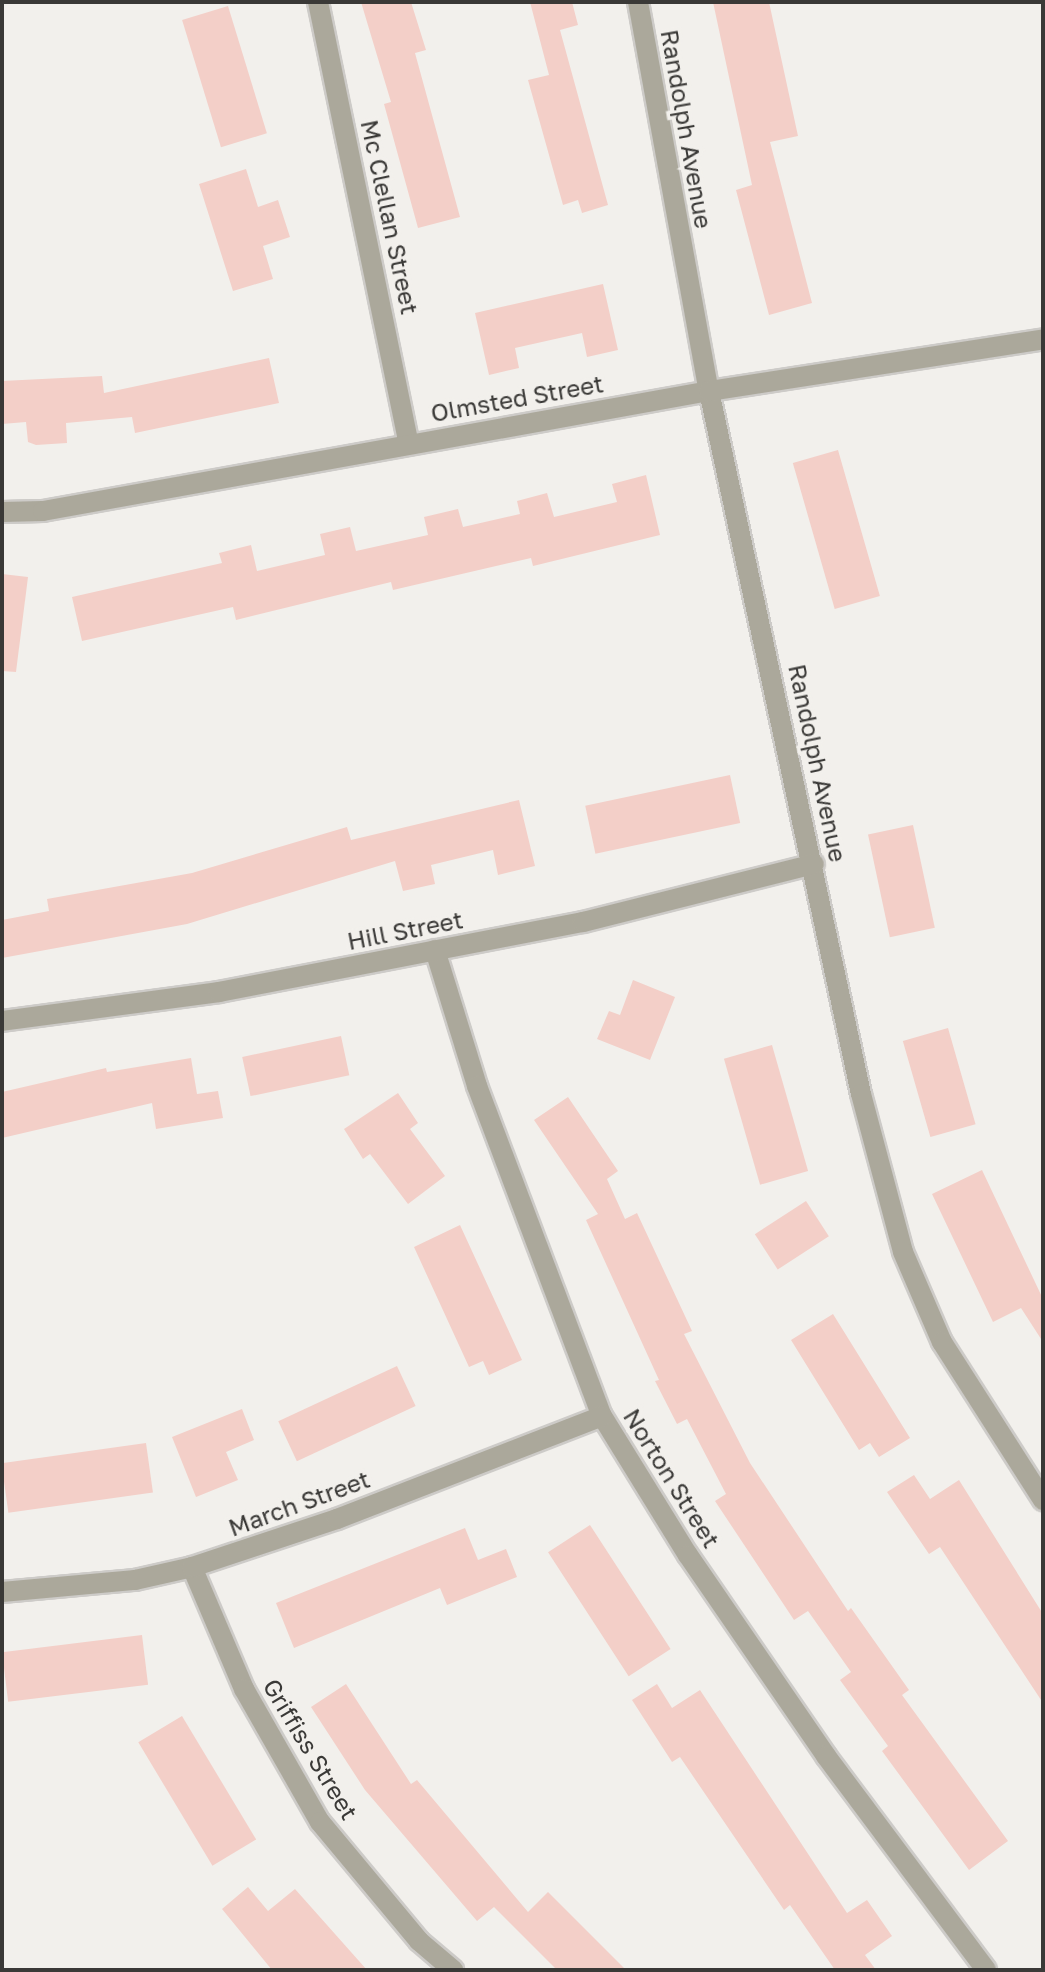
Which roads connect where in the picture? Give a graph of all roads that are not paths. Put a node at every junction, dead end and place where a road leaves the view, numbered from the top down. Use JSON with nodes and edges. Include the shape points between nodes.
{"nodes":[{"id":1,"x":318,"y":2,"type":"edge"},
{"id":2,"x":638,"y":2,"type":"edge"},
{"id":3,"x":1043,"y":339,"type":"edge"},
{"id":4,"x":709,"y":391,"type":"junction"},
{"id":5,"x":409,"y":444,"type":"junction"},
{"id":6,"x":2,"y":512,"type":"edge"},
{"id":7,"x":814,"y":864,"type":"junction"},
{"id":8,"x":435,"y":950,"type":"junction"},
{"id":9,"x":2,"y":1021,"type":"edge"},
{"id":10,"x":602,"y":1416,"type":"junction"},
{"id":11,"x":1043,"y":1500,"type":"edge"},
{"id":12,"x":192,"y":1567,"type":"junction"},
{"id":13,"x":2,"y":1592,"type":"edge"},
{"id":14,"x":453,"y":1970,"type":"edge"},
{"id":15,"x":986,"y":1970,"type":"edge"}],
"edges":[{"from":1,"to":5,"type":"street","name":"Mc Clellan Street"},
{"from":2,"to":4,"type":"street","name":"Randolph Avenue"},
{"from":3,"to":4,"type":"street","name":"Olmsted Street"},
{"from":4,"to":5,"type":"street","name":"Olmsted Street"},
{"from":4,"to":7,"type":"street","name":"Randolph Avenue"},
{"from":5,"to":6,"type":"street","name":"Olmsted Street","via":[[43,511]]},
{"from":7,"to":8,"type":"street","name":"Hill Street","via":[[583,922]]},
{"from":7,"to":11,"type":"street","name":"Randolph Avenue","via":[[861,1094],[903,1252],[942,1342]]},
{"from":8,"to":9,"type":"street","name":"Hill Street","via":[[219,992]]},
{"from":8,"to":10,"type":"street","name":"Norton Street","via":[[477,1086]]},
{"from":10,"to":12,"type":"street","name":"March Street","via":[[337,1519]]},
{"from":10,"to":15,"type":"street","name":"Norton Street","via":[[688,1555],[826,1756]]},
{"from":12,"to":13,"type":"street","name":"March Street","via":[[135,1580]]},
{"from":12,"to":14,"type":"street","name":"Griffiss Street","via":[[244,1689],[320,1822],[419,1941]]}]}
